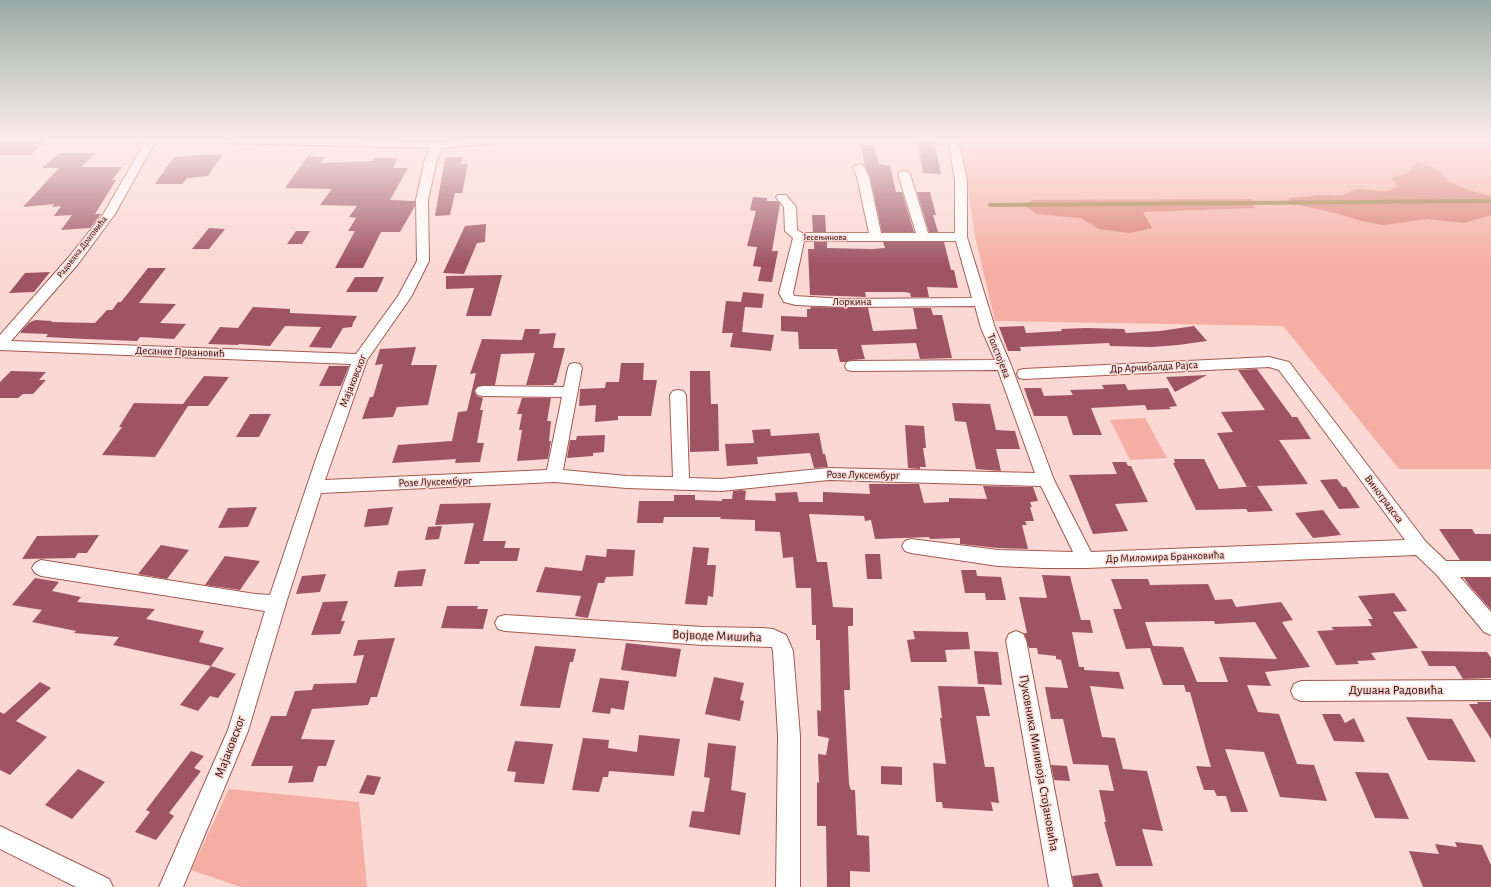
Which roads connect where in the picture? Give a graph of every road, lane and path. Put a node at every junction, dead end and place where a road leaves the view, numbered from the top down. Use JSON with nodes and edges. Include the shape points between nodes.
{"nodes":[{"id":1,"x":128,"y":181,"type":"edge"},
{"id":2,"x":426,"y":181,"type":"edge"},
{"id":3,"x":864,"y":181,"type":"edge"},
{"id":4,"x":906,"y":181,"type":"edge"},
{"id":5,"x":961,"y":181,"type":"edge"},
{"id":6,"x":782,"y":197,"type":"dead end"},
{"id":7,"x":876,"y":237,"type":"junction"},
{"id":8,"x":922,"y":237,"type":"junction"},
{"id":9,"x":961,"y":237,"type":"junction"},
{"id":10,"x":799,"y":238,"type":"junction"},
{"id":11,"x":980,"y":302,"type":"junction"},
{"id":12,"x":0,"y":344,"type":"edge"},
{"id":13,"x":360,"y":359,"type":"junction"},
{"id":14,"x":1004,"y":365,"type":"junction"},
{"id":15,"x":852,"y":366,"type":"dead end"},
{"id":16,"x":1284,"y":366,"type":"joint"},
{"id":17,"x":575,"y":368,"type":"dead end"},
{"id":18,"x":1024,"y":374,"type":"dead end"},
{"id":19,"x":482,"y":391,"type":"dead end"},
{"id":20,"x":570,"y":392,"type":"junction"},
{"id":21,"x":678,"y":395,"type":"dead end"},
{"id":22,"x":554,"y":476,"type":"junction"},
{"id":23,"x":1046,"y":480,"type":"junction"},
{"id":24,"x":681,"y":483,"type":"junction"},
{"id":25,"x":316,"y":487,"type":"junction"},
{"id":26,"x":911,"y":546,"type":"dead end"},
{"id":27,"x":1420,"y":547,"type":"junction"},
{"id":28,"x":1086,"y":560,"type":"junction"},
{"id":29,"x":41,"y":568,"type":"dead end"},
{"id":30,"x":1442,"y":569,"type":"junction"},
{"id":31,"x":1491,"y":569,"type":"edge"},
{"id":32,"x":277,"y":603,"type":"junction"},
{"id":33,"x":505,"y":623,"type":"dead end"},
{"id":34,"x":1491,"y":626,"type":"edge"},
{"id":35,"x":1016,"y":640,"type":"dead end"},
{"id":36,"x":1491,"y":690,"type":"edge"},
{"id":37,"x":1301,"y":691,"type":"dead end"},
{"id":38,"x":0,"y":837,"type":"edge"},
{"id":39,"x":102,"y":887,"type":"edge"},
{"id":40,"x":171,"y":887,"type":"edge"},
{"id":41,"x":788,"y":887,"type":"edge"},
{"id":42,"x":1061,"y":887,"type":"edge"}],
"edges":[{"from":1,"to":12,"type":"street","name":"Радована Драговића","via":[[109,214],[73,261]]},
{"from":2,"to":13,"type":"street","name":"Мајаковског","via":[[422,200],[423,261],[404,297]]},
{"from":3,"to":7,"type":"street"},
{"from":4,"to":8,"type":"street"},
{"from":5,"to":9,"type":"street","name":"Толстојева"},
{"from":6,"to":10,"type":"street","name":"Јесењинова","via":[[790,207],[791,231]]},
{"from":7,"to":8,"type":"street","name":"Јесењинова"},
{"from":7,"to":10,"type":"street","name":"Јесењинова"},
{"from":8,"to":9,"type":"street","name":"Јесењинова"},
{"from":9,"to":11,"type":"street","name":"Толстојева"},
{"from":10,"to":11,"type":"street","name":"Лоркина","via":[[786,293],[789,299],[845,303]]},
{"from":11,"to":14,"type":"street","name":"Толстојева"},
{"from":12,"to":13,"type":"street","name":"Десанке Првановић"},
{"from":13,"to":25,"type":"street","name":"Мајаковског"},
{"from":14,"to":15,"type":"street"},
{"from":14,"to":23,"type":"street","name":"Толстојева"},
{"from":16,"to":18,"type":"street","name":"Др Арчибалда Рајса","via":[[1270,362]]},
{"from":16,"to":27,"type":"street","name":"Виноградска"},
{"from":17,"to":20,"type":"street"},
{"from":19,"to":20,"type":"street"},
{"from":20,"to":22,"type":"street"},
{"from":21,"to":24,"type":"street"},
{"from":22,"to":24,"type":"street","name":"Розе Луксембург"},
{"from":22,"to":25,"type":"street","name":"Розе Луксембург"},
{"from":23,"to":24,"type":"street","name":"Розе Луксембург","via":[[829,474],[721,485]]},
{"from":23,"to":28,"type":"street","name":"Толстојева"},
{"from":25,"to":32,"type":"street","name":"Мајаковског"},
{"from":26,"to":28,"type":"street","name":"Др Миломира Бранковића","via":[[998,558]]},
{"from":27,"to":28,"type":"street","name":"Др Миломира Бранковића"},
{"from":27,"to":30,"type":"street","name":"Виноградска"},
{"from":29,"to":32,"type":"street","via":[[255,602]]},
{"from":30,"to":31,"type":"street"},
{"from":30,"to":34,"type":"street","name":"Виноградска"},
{"from":32,"to":40,"type":"street","name":"Мајаковског","via":[[238,731]]},
{"from":33,"to":41,"type":"street","name":"Војводе Мишића","via":[[696,636],[763,637],[779,641],[784,651],[789,736]]},
{"from":35,"to":42,"type":"street","name":"Пуковника Миливоја Стојановића"},
{"from":36,"to":37,"type":"street","name":"Душана Радовића"},
{"from":38,"to":39,"type":"street"}]}
